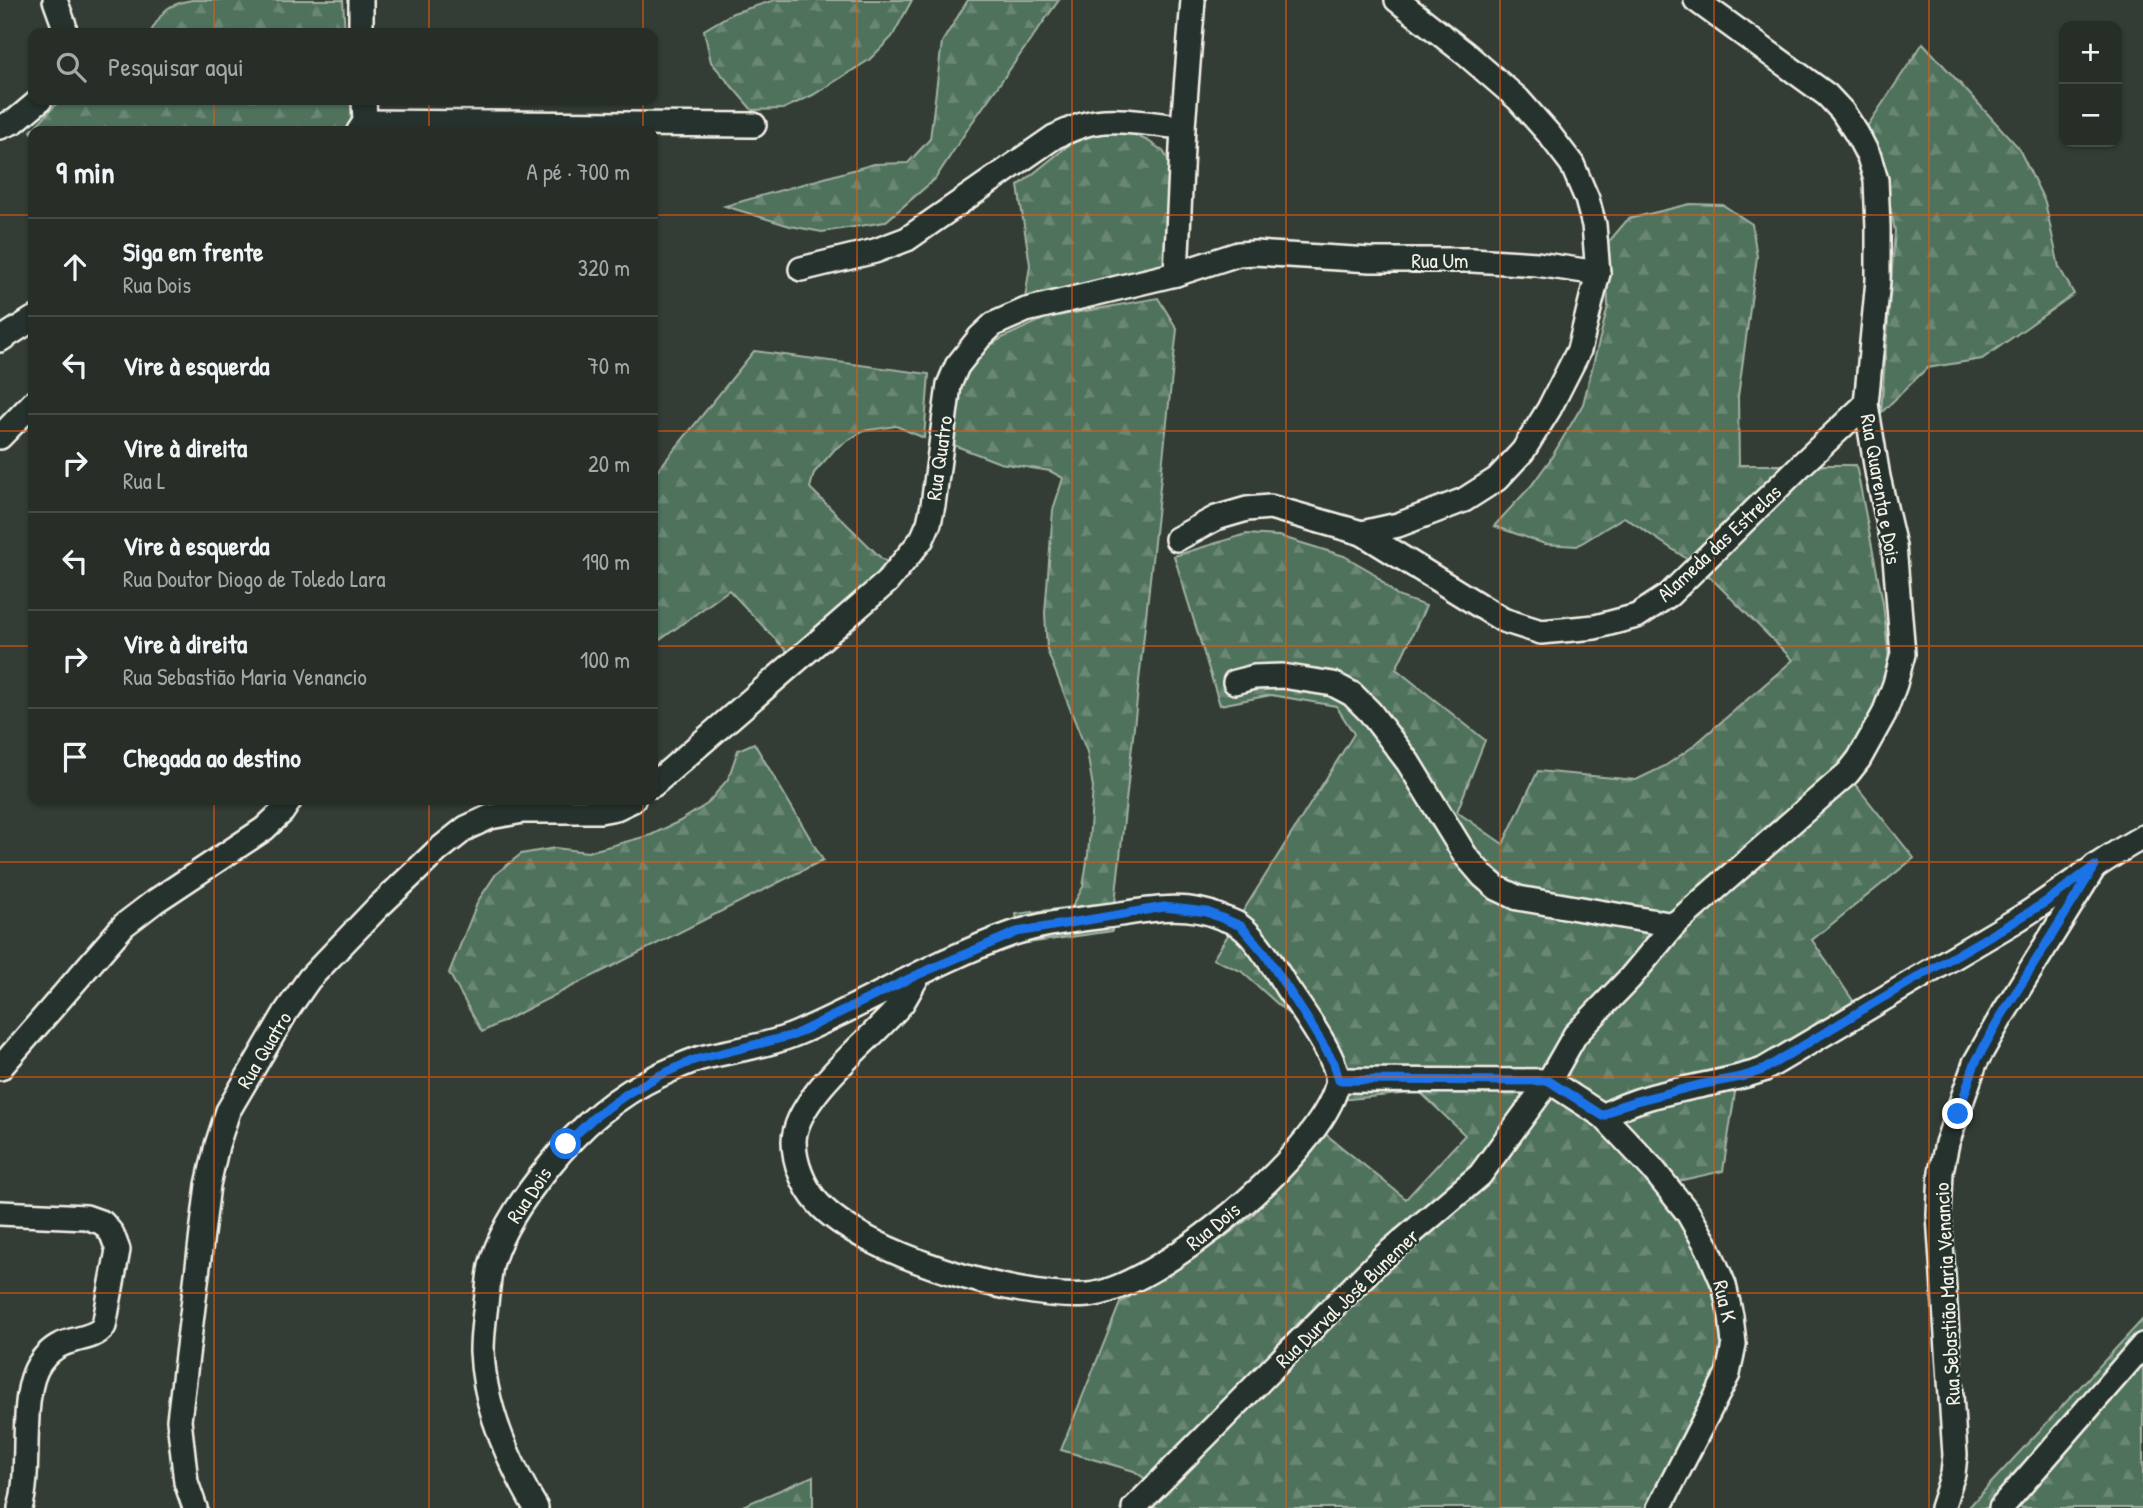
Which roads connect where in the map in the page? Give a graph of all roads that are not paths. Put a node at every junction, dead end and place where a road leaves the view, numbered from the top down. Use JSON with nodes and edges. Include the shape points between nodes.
{"nodes":[{"id":1,"x":55,"y":0,"type":"edge"},
{"id":2,"x":361,"y":0,"type":"edge"},
{"id":3,"x":1193,"y":0,"type":"edge"},
{"id":4,"x":1397,"y":0,"type":"edge"},
{"id":5,"x":1696,"y":0,"type":"edge"},
{"id":6,"x":64,"y":28,"type":"edge"},
{"id":7,"x":361,"y":28,"type":"edge"},
{"id":8,"x":34,"y":105,"type":"edge"},
{"id":9,"x":363,"y":118,"type":"edge"},
{"id":10,"x":754,"y":125,"type":"dead end"},
{"id":11,"x":0,"y":127,"type":"edge"},
{"id":12,"x":1183,"y":127,"type":"junction"},
{"id":13,"x":1281,"y":255,"type":"joint"},
{"id":14,"x":801,"y":269,"type":"dead end"},
{"id":15,"x":1598,"y":273,"type":"junction"},
{"id":16,"x":1176,"y":274,"type":"junction"},
{"id":17,"x":28,"y":322,"type":"edge"},
{"id":18,"x":0,"y":340,"type":"edge"},
{"id":19,"x":1866,"y":404,"type":"junction"},
{"id":20,"x":28,"y":408,"type":"edge"},
{"id":21,"x":0,"y":437,"type":"edge"},
{"id":22,"x":1362,"y":533,"type":"junction"},
{"id":23,"x":1177,"y":539,"type":"dead end"},
{"id":24,"x":1234,"y":682,"type":"dead end"},
{"id":25,"x":658,"y":781,"type":"edge"},
{"id":26,"x":287,"y":805,"type":"edge"},
{"id":27,"x":622,"y":805,"type":"edge"},
{"id":28,"x":2143,"y":837,"type":"edge"},
{"id":29,"x":2095,"y":866,"type":"junction"},
{"id":30,"x":1674,"y":925,"type":"junction"},
{"id":31,"x":919,"y":974,"type":"junction"},
{"id":32,"x":0,"y":1068,"type":"edge"},
{"id":33,"x":1339,"y":1080,"type":"junction"},
{"id":34,"x":1549,"y":1081,"type":"junction"},
{"id":35,"x":1603,"y":1116,"type":"junction"},
{"id":36,"x":0,"y":1213,"type":"edge"},
{"id":37,"x":2143,"y":1345,"type":"edge"},
{"id":38,"x":20,"y":1508,"type":"edge"},
{"id":39,"x":195,"y":1508,"type":"edge"},
{"id":40,"x":536,"y":1508,"type":"edge"},
{"id":41,"x":1134,"y":1508,"type":"edge"},
{"id":42,"x":1659,"y":1508,"type":"edge"},
{"id":43,"x":1942,"y":1508,"type":"edge"},
{"id":44,"x":2001,"y":1508,"type":"edge"}],
"edges":[{"from":1,"to":6,"type":"street"},
{"from":2,"to":7,"type":"street"},
{"from":3,"to":12,"type":"street"},
{"from":4,"to":15,"type":"street","via":[[1518,99],[1572,164],[1594,225]]},
{"from":5,"to":19,"type":"street","name":"Rua Quarenta e Dois","via":[[1826,95],[1842,111],[1870,157],[1876,180],[1878,267]]},
{"from":8,"to":11,"type":"street"},
{"from":9,"to":10,"type":"street"},
{"from":12,"to":14,"type":"street","via":[[1096,121],[1071,129],[907,239]]},
{"from":12,"to":16,"type":"street"},
{"from":13,"to":15,"type":"street","name":"Rua Um","via":[[1472,260]]},
{"from":13,"to":16,"type":"street","name":"Rua Quatro","via":[[1238,254]]},
{"from":15,"to":22,"type":"street","via":[[1579,350],[1523,451],[1497,479],[1464,500]]},
{"from":16,"to":25,"type":"street","name":"Rua Quatro","via":[[1026,310],[994,324],[980,337],[957,366],[949,385],[933,505],[922,539],[887,582]]},
{"from":17,"to":18,"type":"street"},
{"from":19,"to":22,"type":"street","name":"Alameda das Estrelas","via":[[1669,595],[1637,615],[1595,627],[1541,632],[1503,620]]},
{"from":19,"to":30,"type":"street","name":"Rua Quarenta e Dois","via":[[1894,546],[1903,654],[1884,714],[1848,773]]},
{"from":20,"to":21,"type":"street"},
{"from":22,"to":23,"type":"street","via":[[1270,507],[1216,518]]},
{"from":24,"to":30,"type":"street","via":[[1282,677],[1334,684],[1352,694],[1408,762],[1465,855],[1497,888],[1518,898]]},
{"from":26,"to":32,"type":"street","via":[[264,829],[124,925]]},
{"from":27,"to":39,"type":"street","name":"Rua Quatro","via":[[600,811],[523,811],[490,817],[466,828],[368,917],[309,979],[286,1012],[228,1111],[208,1185],[179,1419],[186,1482]]},
{"from":28,"to":29,"type":"street"},
{"from":29,"to":35,"type":"street","via":[[2025,915],[1763,1070],[1636,1101]]},
{"from":29,"to":43,"type":"street","name":"Rua Sebastião Maria Venancio","via":[[1975,1063],[1947,1143],[1939,1215],[1955,1455]]},
{"from":30,"to":34,"type":"street","name":"Rua Quarenta e Dois","via":[[1575,1035]]},
{"from":31,"to":33,"type":"street","name":"Rua Dois","via":[[1017,932],[1164,907],[1207,912],[1241,926],[1265,954],[1334,1063]]},
{"from":31,"to":33,"type":"street","name":"Rua Dois","via":[[902,1002],[808,1103],[793,1137],[798,1163],[805,1187],[822,1207],[856,1232],[915,1259],[995,1285],[1090,1295],[1146,1275],[1198,1240],[1281,1169],[1316,1127]]},
{"from":31,"to":40,"type":"street","name":"Rua Dois","via":[[794,1035],[694,1060],[658,1076],[592,1119],[531,1188],[492,1262],[482,1350],[489,1404]]},
{"from":33,"to":34,"type":"street"},
{"from":34,"to":35,"type":"street","name":"Rua K"},
{"from":34,"to":41,"type":"street","name":"Rua Durval José Bunemer","via":[[1480,1175],[1381,1259]]},
{"from":35,"to":42,"type":"street","name":"Rua K","via":[[1688,1213],[1724,1285],[1731,1317],[1734,1344],[1728,1374]]},
{"from":36,"to":38,"type":"street","via":[[86,1217],[103,1223],[118,1250],[104,1326],[97,1333],[62,1343],[33,1376]]},
{"from":37,"to":44,"type":"street"}]}
